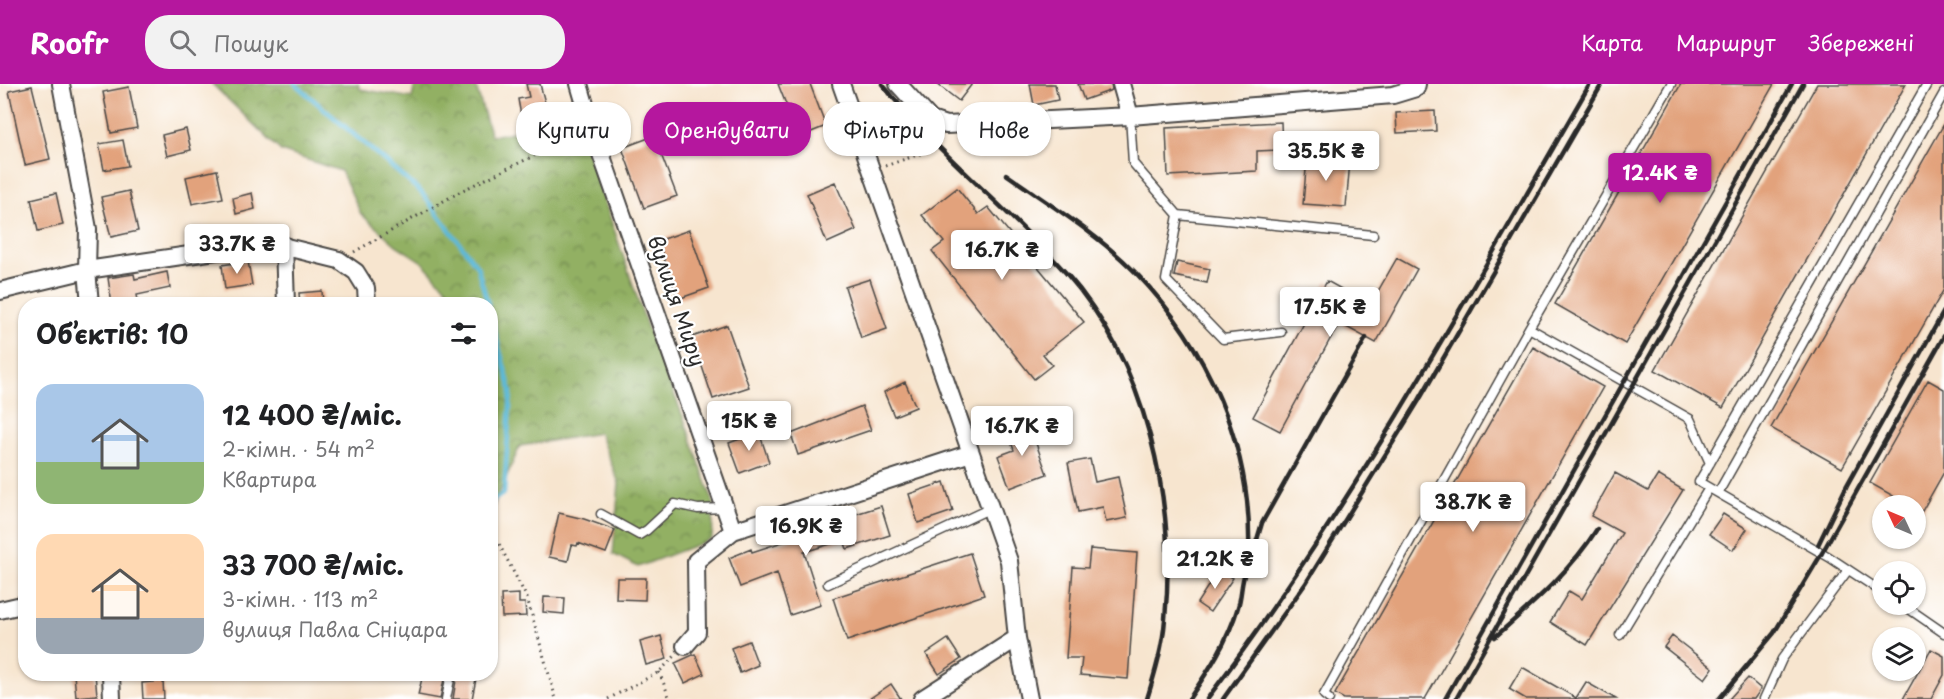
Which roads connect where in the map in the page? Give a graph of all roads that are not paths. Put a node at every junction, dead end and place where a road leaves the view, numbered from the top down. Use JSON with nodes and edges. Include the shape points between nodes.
{"nodes":[{"id":1,"x":61,"y":84,"type":"edge"},
{"id":2,"x":579,"y":84,"type":"edge"},
{"id":3,"x":841,"y":84,"type":"edge"},
{"id":4,"x":898,"y":84,"type":"edge"},
{"id":5,"x":1122,"y":84,"type":"edge"},
{"id":6,"x":1417,"y":84,"type":"edge"},
{"id":7,"x":1671,"y":84,"type":"edge"},
{"id":8,"x":1927,"y":84,"type":"edge"},
{"id":9,"x":1944,"y":93,"type":"edge"},
{"id":10,"x":1130,"y":116,"type":"junction"},
{"id":11,"x":1178,"y":215,"type":"junction"},
{"id":12,"x":1373,"y":235,"type":"dead end"},
{"id":13,"x":284,"y":245,"type":"junction"},
{"id":14,"x":87,"y":270,"type":"junction"},
{"id":15,"x":0,"y":291,"type":"edge"},
{"id":16,"x":89,"y":297,"type":"edge"},
{"id":17,"x":286,"y":297,"type":"edge"},
{"id":18,"x":367,"y":297,"type":"edge"},
{"id":19,"x":1529,"y":328,"type":"junction"},
{"id":20,"x":1281,"y":332,"type":"dead end"},
{"id":21,"x":971,"y":453,"type":"junction"},
{"id":22,"x":1710,"y":463,"type":"junction"},
{"id":23,"x":1709,"y":488,"type":"junction"},
{"id":24,"x":1718,"y":493,"type":"junction"},
{"id":25,"x":725,"y":508,"type":"junction"},
{"id":26,"x":991,"y":508,"type":"junction"},
{"id":27,"x":602,"y":514,"type":"dead end"},
{"id":28,"x":733,"y":531,"type":"junction"},
{"id":29,"x":1848,"y":570,"type":"junction"},
{"id":30,"x":828,"y":584,"type":"dead end"},
{"id":31,"x":1872,"y":586,"type":"edge"},
{"id":32,"x":18,"y":606,"type":"edge"},
{"id":33,"x":0,"y":610,"type":"edge"},
{"id":34,"x":1918,"y":615,"type":"edge"},
{"id":35,"x":1944,"y":633,"type":"edge"},
{"id":36,"x":1620,"y":635,"type":"dead end"},
{"id":37,"x":1017,"y":638,"type":"junction"},
{"id":38,"x":685,"y":646,"type":"road end"},
{"id":39,"x":111,"y":681,"type":"edge"},
{"id":40,"x":450,"y":681,"type":"edge"},
{"id":41,"x":112,"y":699,"type":"edge"},
{"id":42,"x":446,"y":699,"type":"edge"},
{"id":43,"x":922,"y":699,"type":"edge"},
{"id":44,"x":1029,"y":699,"type":"edge"},
{"id":45,"x":1329,"y":699,"type":"edge"},
{"id":46,"x":1764,"y":699,"type":"edge"}],
"edges":[{"from":1,"to":14,"type":"street","via":[[88,229]]},
{"from":2,"to":25,"type":"street","name":"вулиця Миру"},
{"from":3,"to":21,"type":"street"},
{"from":4,"to":10,"type":"street","via":[[931,120],[946,125]]},
{"from":5,"to":10,"type":"street"},
{"from":6,"to":10,"type":"street","via":[[1416,88],[1393,95]]},
{"from":7,"to":19,"type":"lane"},
{"from":8,"to":22,"type":"lane"},
{"from":9,"to":24,"type":"lane"},
{"from":10,"to":11,"type":"lane","via":[[1133,163]]},
{"from":11,"to":12,"type":"lane"},
{"from":11,"to":20,"type":"lane","via":[[1166,280],[1223,339]]},
{"from":13,"to":14,"type":"street","via":[[270,243]]},
{"from":13,"to":17,"type":"street"},
{"from":13,"to":18,"type":"street","via":[[339,260],[356,272]]},
{"from":14,"to":15,"type":"street"},
{"from":14,"to":16,"type":"street"},
{"from":19,"to":22,"type":"lane","via":[[1690,419]]},
{"from":19,"to":45,"type":"lane","via":[[1324,695]]},
{"from":21,"to":26,"type":"street"},
{"from":21,"to":28,"type":"street"},
{"from":22,"to":23,"type":"lane","via":[[1699,482]]},
{"from":23,"to":24,"type":"lane"},
{"from":23,"to":36,"type":"lane"},
{"from":24,"to":29,"type":"lane"},
{"from":25,"to":27,"type":"lane","via":[[698,509],[675,504],[639,535]]},
{"from":25,"to":28,"type":"street","name":"вулиця Миру"},
{"from":26,"to":30,"type":"lane"},
{"from":26,"to":37,"type":"street","via":[[1010,561]]},
{"from":28,"to":38,"type":"street","via":[[696,561],[697,632]]},
{"from":29,"to":31,"type":"lane"},
{"from":29,"to":46,"type":"lane","via":[[1782,659]]},
{"from":32,"to":33,"type":"street"},
{"from":34,"to":35,"type":"lane"},
{"from":37,"to":43,"type":"street"},
{"from":37,"to":44,"type":"street"},
{"from":39,"to":41,"type":"street"},
{"from":40,"to":42,"type":"lane"}]}
